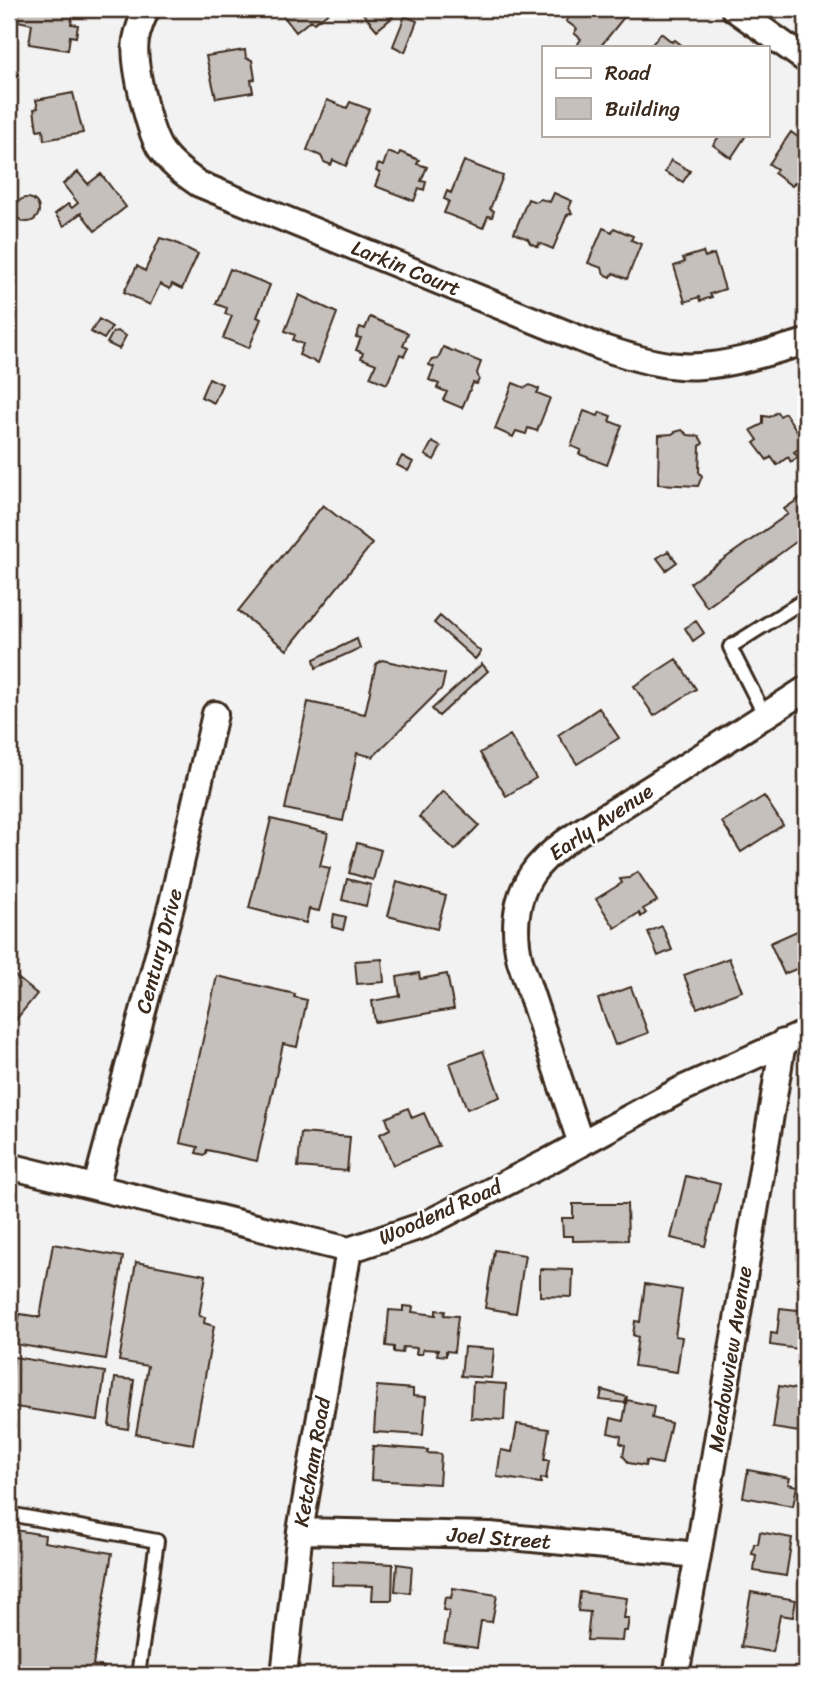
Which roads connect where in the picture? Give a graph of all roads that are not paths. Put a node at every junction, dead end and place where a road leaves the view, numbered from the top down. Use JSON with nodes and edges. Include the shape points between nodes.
{"nodes":[{"id":1,"x":147,"y":9,"type":"edge"},
{"id":2,"x":734,"y":9,"type":"edge"},
{"id":3,"x":806,"y":60,"type":"edge"},
{"id":4,"x":806,"y":342,"type":"edge"},
{"id":5,"x":806,"y":599,"type":"edge"},
{"id":6,"x":806,"y":689,"type":"edge"},
{"id":7,"x":215,"y":715,"type":"dead end"},
{"id":8,"x":765,"y":716,"type":"junction"},
{"id":9,"x":806,"y":1033,"type":"edge"},
{"id":10,"x":783,"y":1042,"type":"junction"},
{"id":11,"x":581,"y":1144,"type":"junction"},
{"id":12,"x":9,"y":1166,"type":"edge"},
{"id":13,"x":96,"y":1186,"type":"junction"},
{"id":14,"x":349,"y":1250,"type":"junction"},
{"id":15,"x":9,"y":1514,"type":"edge"},
{"id":16,"x":300,"y":1531,"type":"junction"},
{"id":17,"x":698,"y":1555,"type":"junction"},
{"id":18,"x":138,"y":1675,"type":"edge"},
{"id":19,"x":284,"y":1675,"type":"edge"},
{"id":20,"x":676,"y":1675,"type":"edge"}],
"edges":[{"from":1,"to":4,"type":"street","name":"Larkin Court","via":[[135,54],[150,123],[167,159],[199,184],[639,360],[699,367]]},
{"from":2,"to":3,"type":"street"},
{"from":5,"to":8,"type":"lane","via":[[730,647]]},
{"from":6,"to":8,"type":"street","name":"Early Avenue"},
{"from":7,"to":13,"type":"street","name":"Century Drive","via":[[172,903]]},
{"from":8,"to":11,"type":"street","name":"Early Avenue","via":[[570,839],[532,873],[521,896],[515,941]]},
{"from":9,"to":10,"type":"street","name":"Woodend Road"},
{"from":10,"to":11,"type":"street","name":"Woodend Road","via":[[682,1089]]},
{"from":10,"to":17,"type":"street","name":"Meadowview Avenue"},
{"from":11,"to":14,"type":"street","name":"Woodend Road","via":[[424,1224]]},
{"from":12,"to":13,"type":"street"},
{"from":13,"to":14,"type":"street"},
{"from":14,"to":16,"type":"street","name":"Ketcham Road"},
{"from":15,"to":18,"type":"lane","via":[[157,1541]]},
{"from":16,"to":17,"type":"street","name":"Joel Street","via":[[490,1535]]},
{"from":16,"to":19,"type":"street","name":"Ketcham Road"},
{"from":17,"to":20,"type":"street","name":"Meadowview Avenue"}]}
